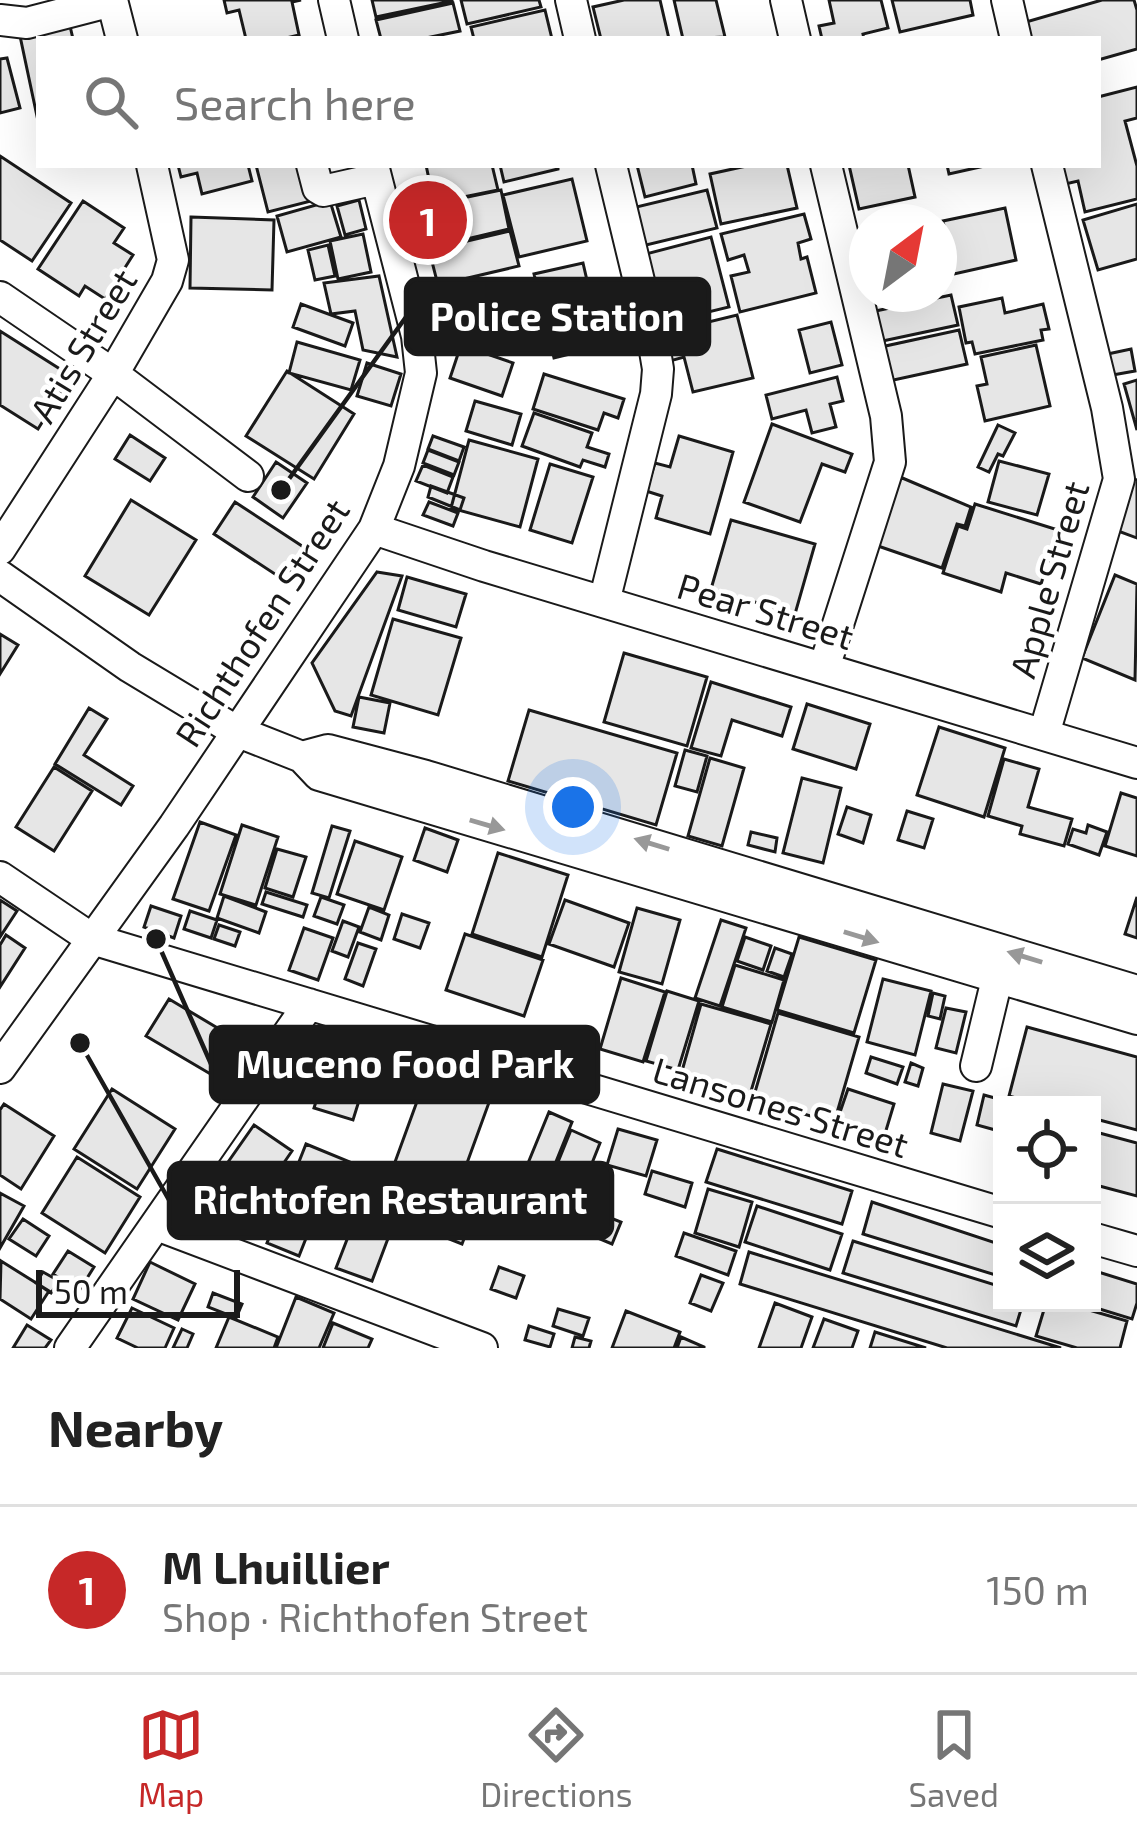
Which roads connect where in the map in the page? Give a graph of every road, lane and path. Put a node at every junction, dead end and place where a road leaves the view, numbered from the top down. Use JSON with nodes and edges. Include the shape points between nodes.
{"nodes":[{"id":1,"x":112,"y":0,"type":"edge"},
{"id":2,"x":334,"y":0,"type":"edge"},
{"id":3,"x":571,"y":0,"type":"edge"},
{"id":4,"x":786,"y":0,"type":"edge"},
{"id":5,"x":1007,"y":0,"type":"edge"},
{"id":6,"x":0,"y":20,"type":"edge"},
{"id":7,"x":121,"y":36,"type":"edge"},
{"id":8,"x":342,"y":36,"type":"edge"},
{"id":9,"x":579,"y":36,"type":"edge"},
{"id":10,"x":794,"y":36,"type":"edge"},
{"id":11,"x":1015,"y":36,"type":"edge"},
{"id":12,"x":153,"y":168,"type":"edge"},
{"id":13,"x":313,"y":168,"type":"edge"},
{"id":14,"x":612,"y":168,"type":"edge"},
{"id":15,"x":827,"y":168,"type":"edge"},
{"id":16,"x":1048,"y":168,"type":"edge"},
{"id":17,"x":374,"y":172,"type":"edge"},
{"id":18,"x":0,"y":297,"type":"edge"},
{"id":19,"x":113,"y":374,"type":"junction"},
{"id":20,"x":248,"y":476,"type":"dead end"},
{"id":21,"x":374,"y":529,"type":"junction"},
{"id":22,"x":0,"y":549,"type":"edge"},
{"id":23,"x":0,"y":576,"type":"edge"},
{"id":24,"x":604,"y":602,"type":"junction"},
{"id":25,"x":824,"y":668,"type":"junction"},
{"id":26,"x":236,"y":731,"type":"junction"},
{"id":27,"x":1044,"y":734,"type":"junction"},
{"id":28,"x":1137,"y":763,"type":"edge"},
{"id":29,"x":0,"y":877,"type":"edge"},
{"id":30,"x":92,"y":939,"type":"junction"},
{"id":31,"x":915,"y":939,"type":"junction"},
{"id":32,"x":997,"y":979,"type":"junction"},
{"id":33,"x":1137,"y":991,"type":"edge"},
{"id":34,"x":1095,"y":992,"type":"junction"},
{"id":35,"x":308,"y":1004,"type":"junction"},
{"id":36,"x":1137,"y":1019,"type":"edge"},
{"id":37,"x":976,"y":1066,"type":"dead end"},
{"id":38,"x":0,"y":1068,"type":"edge"},
{"id":39,"x":993,"y":1210,"type":"edge"},
{"id":40,"x":157,"y":1225,"type":"junction"},
{"id":41,"x":1101,"y":1241,"type":"edge"},
{"id":42,"x":1137,"y":1251,"type":"edge"},
{"id":43,"x":70,"y":1348,"type":"edge"},
{"id":44,"x":482,"y":1348,"type":"edge"}],
"edges":[{"from":1,"to":6,"type":"street","via":[[27,23]]},
{"from":1,"to":7,"type":"street"},
{"from":2,"to":8,"type":"street"},
{"from":3,"to":9,"type":"street"},
{"from":4,"to":10,"type":"street"},
{"from":5,"to":11,"type":"street"},
{"from":12,"to":19,"type":"street","name":"Atis Street","via":[[172,260]]},
{"from":13,"to":17,"type":"street","via":[[323,191]]},
{"from":14,"to":24,"type":"street","via":[[658,370]]},
{"from":15,"to":25,"type":"street","via":[[890,462]]},
{"from":16,"to":27,"type":"street","name":"Apple Street","via":[[1119,479]]},
{"from":17,"to":21,"type":"street","name":"Richthofen Street","via":[[422,373]]},
{"from":18,"to":19,"type":"street"},
{"from":19,"to":20,"type":"street"},
{"from":19,"to":22,"type":"street","name":"Atis Street"},
{"from":21,"to":24,"type":"street","name":"Pear Street"},
{"from":21,"to":26,"type":"street","name":"Richthofen Street"},
{"from":23,"to":26,"type":"street"},
{"from":24,"to":25,"type":"street","name":"Pear Street"},
{"from":25,"to":27,"type":"street","name":"Pear Street"},
{"from":26,"to":30,"type":"street","name":"Richthofen Street"},
{"from":26,"to":31,"type":"street","via":[[302,757],[319,775],[448,798]]},
{"from":27,"to":28,"type":"street","name":"Pear Street"},
{"from":29,"to":30,"type":"street","name":"Lansones Street"},
{"from":30,"to":35,"type":"street","name":"Lansones Street"},
{"from":30,"to":38,"type":"street","name":"Richthofen Street"},
{"from":31,"to":32,"type":"street"},
{"from":34,"to":31,"type":"street","one_way":true},
{"from":32,"to":34,"type":"street"},
{"from":32,"to":37,"type":"street"},
{"from":33,"to":34,"type":"street"},
{"from":34,"to":36,"type":"street"},
{"from":35,"to":39,"type":"street","name":"Lansones Street"},
{"from":35,"to":40,"type":"street"},
{"from":40,"to":43,"type":"street"},
{"from":40,"to":44,"type":"street"},
{"from":41,"to":42,"type":"street"}]}
